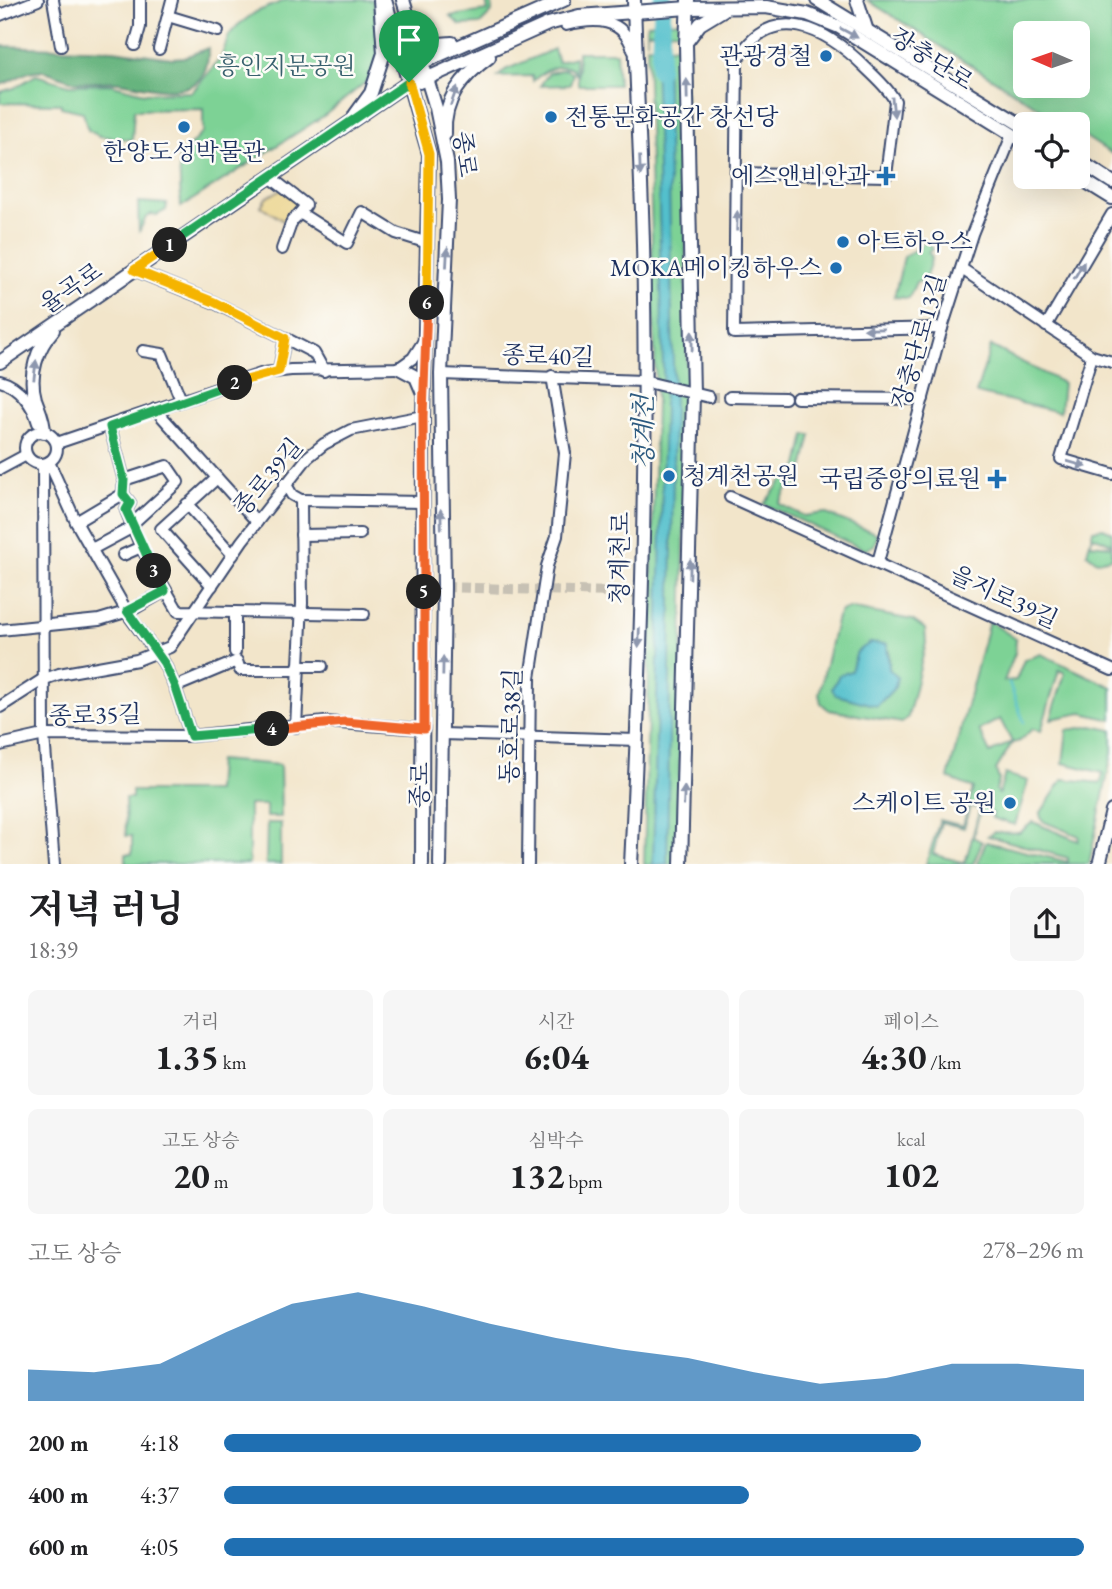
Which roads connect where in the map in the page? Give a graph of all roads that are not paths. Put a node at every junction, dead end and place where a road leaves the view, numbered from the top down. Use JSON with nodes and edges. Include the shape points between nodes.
{"nodes":[{"id":1,"x":38,"y":0,"type":"edge"},
{"id":2,"x":52,"y":0,"type":"edge"},
{"id":3,"x":140,"y":0,"type":"edge"},
{"id":4,"x":172,"y":0,"type":"edge"},
{"id":5,"x":380,"y":0,"type":"edge"},
{"id":6,"x":385,"y":0,"type":"edge"},
{"id":7,"x":403,"y":0,"type":"edge"},
{"id":8,"x":564,"y":0,"type":"edge"},
{"id":9,"x":817,"y":0,"type":"edge"},
{"id":10,"x":857,"y":0,"type":"edge"},
{"id":11,"x":688,"y":4,"type":"edge"},
{"id":12,"x":634,"y":6,"type":"edge"},
{"id":13,"x":727,"y":8,"type":"junction"},
{"id":14,"x":0,"y":15,"type":"edge"},
{"id":15,"x":168,"y":16,"type":"junction"},
{"id":16,"x":509,"y":24,"type":"junction"},
{"id":17,"x":409,"y":28,"type":"junction"},
{"id":18,"x":866,"y":28,"type":"junction"},
{"id":19,"x":218,"y":31,"type":"dead end"},
{"id":20,"x":526,"y":34,"type":"junction"},
{"id":21,"x":510,"y":41,"type":"junction"},
{"id":22,"x":686,"y":44,"type":"junction"},
{"id":23,"x":135,"y":45,"type":"dead end"},
{"id":24,"x":61,"y":46,"type":"dead end"},
{"id":25,"x":453,"y":48,"type":"junction"},
{"id":26,"x":159,"y":49,"type":"dead end"},
{"id":27,"x":635,"y":53,"type":"junction"},
{"id":28,"x":421,"y":63,"type":"junction"},
{"id":29,"x":460,"y":65,"type":"junction"},
{"id":30,"x":427,"y":81,"type":"junction"},
{"id":31,"x":409,"y":82,"type":"junction"},
{"id":32,"x":1013,"y":120,"type":"edge"},
{"id":33,"x":350,"y":122,"type":"junction"},
{"id":34,"x":1012,"y":135,"type":"joint"},
{"id":35,"x":447,"y":162,"type":"junction"},
{"id":36,"x":1090,"y":168,"type":"edge"},
{"id":37,"x":738,"y":173,"type":"junction"},
{"id":38,"x":270,"y":177,"type":"junction"},
{"id":39,"x":1112,"y":182,"type":"edge"},
{"id":40,"x":1090,"y":184,"type":"edge"},
{"id":41,"x":1112,"y":198,"type":"edge"},
{"id":42,"x":300,"y":213,"type":"junction"},
{"id":43,"x":1112,"y":214,"type":"edge"},
{"id":44,"x":428,"y":243,"type":"junction"},
{"id":45,"x":282,"y":249,"type":"dead end"},
{"id":46,"x":962,"y":269,"type":"junction"},
{"id":47,"x":134,"y":270,"type":"junction"},
{"id":48,"x":65,"y":316,"type":"junction"},
{"id":49,"x":1046,"y":326,"type":"junction"},
{"id":50,"x":942,"y":328,"type":"junction"},
{"id":51,"x":285,"y":338,"type":"junction"},
{"id":52,"x":425,"y":339,"type":"junction"},
{"id":53,"x":142,"y":351,"type":"dead end"},
{"id":54,"x":1092,"y":356,"type":"junction"},
{"id":55,"x":0,"y":362,"type":"edge"},
{"id":56,"x":1112,"y":362,"type":"edge"},
{"id":57,"x":399,"y":368,"type":"junction"},
{"id":58,"x":279,"y":371,"type":"junction"},
{"id":59,"x":324,"y":371,"type":"junction"},
{"id":60,"x":441,"y":374,"type":"junction"},
{"id":61,"x":552,"y":376,"type":"junction"},
{"id":62,"x":0,"y":381,"type":"edge"},
{"id":63,"x":648,"y":382,"type":"junction"},
{"id":64,"x":689,"y":393,"type":"junction"},
{"id":65,"x":424,"y":394,"type":"junction"},
{"id":66,"x":709,"y":397,"type":"tunnel mouth"},
{"id":67,"x":730,"y":397,"type":"tunnel mouth"},
{"id":68,"x":923,"y":399,"type":"junction"},
{"id":69,"x":181,"y":400,"type":"junction"},
{"id":70,"x":155,"y":409,"type":"junction"},
{"id":71,"x":423,"y":416,"type":"junction"},
{"id":72,"x":110,"y":427,"type":"junction"},
{"id":73,"x":42,"y":432,"type":"junction"},
{"id":74,"x":57,"y":443,"type":"junction"},
{"id":75,"x":26,"y":455,"type":"junction"},
{"id":76,"x":46,"y":463,"type":"junction"},
{"id":77,"x":0,"y":469,"type":"edge"},
{"id":78,"x":1112,"y":474,"type":"edge"},
{"id":79,"x":217,"y":478,"type":"junction"},
{"id":80,"x":124,"y":480,"type":"junction"},
{"id":81,"x":285,"y":483,"type":"junction"},
{"id":82,"x":123,"y":494,"type":"junction"},
{"id":83,"x":730,"y":497,"type":"dead end"},
{"id":84,"x":301,"y":500,"type":"junction"},
{"id":85,"x":423,"y":502,"type":"junction"},
{"id":86,"x":187,"y":505,"type":"junction"},
{"id":87,"x":76,"y":522,"type":"junction"},
{"id":88,"x":257,"y":522,"type":"junction"},
{"id":89,"x":132,"y":526,"type":"junction"},
{"id":90,"x":360,"y":534,"type":"dead end"},
{"id":91,"x":301,"y":535,"type":"junction"},
{"id":92,"x":141,"y":547,"type":"junction"},
{"id":93,"x":92,"y":549,"type":"junction"},
{"id":94,"x":122,"y":555,"type":"dead end"},
{"id":95,"x":233,"y":555,"type":"junction"},
{"id":96,"x":878,"y":562,"type":"junction"},
{"id":97,"x":212,"y":586,"type":"junction"},
{"id":98,"x":165,"y":591,"type":"junction"},
{"id":99,"x":127,"y":611,"type":"junction"},
{"id":100,"x":195,"y":611,"type":"junction"},
{"id":101,"x":235,"y":614,"type":"junction"},
{"id":102,"x":300,"y":614,"type":"junction"},
{"id":103,"x":364,"y":614,"type":"dead end"},
{"id":104,"x":46,"y":625,"type":"junction"},
{"id":105,"x":0,"y":630,"type":"edge"},
{"id":106,"x":235,"y":652,"type":"dead end"},
{"id":107,"x":158,"y":654,"type":"junction"},
{"id":108,"x":321,"y":666,"type":"dead end"},
{"id":109,"x":298,"y":668,"type":"junction"},
{"id":110,"x":1112,"y":670,"type":"edge"},
{"id":111,"x":42,"y":680,"type":"junction"},
{"id":112,"x":175,"y":687,"type":"junction"},
{"id":113,"x":0,"y":708,"type":"edge"},
{"id":114,"x":296,"y":727,"type":"junction"},
{"id":115,"x":424,"y":729,"type":"junction"},
{"id":116,"x":442,"y":734,"type":"junction"},
{"id":117,"x":44,"y":735,"type":"junction"},
{"id":118,"x":532,"y":735,"type":"junction"},
{"id":119,"x":191,"y":736,"type":"junction"},
{"id":120,"x":636,"y":740,"type":"junction"},
{"id":121,"x":0,"y":745,"type":"edge"},
{"id":122,"x":1112,"y":811,"type":"edge"},
{"id":123,"x":54,"y":864,"type":"edge"},
{"id":124,"x":422,"y":864,"type":"edge"},
{"id":125,"x":440,"y":864,"type":"edge"},
{"id":126,"x":528,"y":864,"type":"edge"},
{"id":127,"x":631,"y":864,"type":"edge"},
{"id":128,"x":681,"y":864,"type":"edge"},
{"id":129,"x":1099,"y":864,"type":"edge"}],
"edges":[{"from":1,"to":14,"type":"street"},
{"from":2,"to":24,"type":"street"},
{"from":3,"to":23,"type":"street"},
{"from":4,"to":15,"type":"street"},
{"from":5,"to":33,"type":"main road","via":[[384,53],[371,93]]},
{"from":6,"to":31,"type":"main road","name":"종로"},
{"from":7,"to":17,"type":"main road","name":"종로"},
{"from":8,"to":16,"type":"main road"},
{"from":9,"to":18,"type":"main road","name":"장충단로"},
{"from":10,"to":18,"type":"main road"},
{"from":11,"to":12,"type":"main road","name":"장충단로"},
{"from":11,"to":13,"type":"main road","name":"장충단로"},
{"from":11,"to":22,"type":"main road"},
{"from":12,"to":20,"type":"main road","via":[[579,16]]},
{"from":12,"to":27,"type":"main road","name":"청계천로"},
{"from":13,"to":22,"type":"main road","via":[[700,24]]},
{"from":13,"to":34,"type":"main road","name":"장충단로","one_way":true,"via":[[791,10],[830,23]]},
{"from":15,"to":19,"type":"street"},
{"from":15,"to":26,"type":"street"},
{"from":16,"to":17,"type":"main road","via":[[433,47],[419,41]]},
{"from":16,"to":25,"type":"main road"},
{"from":17,"to":28,"type":"main road","name":"종로"},
{"from":18,"to":32,"type":"main road","name":"장충단로"},
{"from":20,"to":21,"type":"main road"},
{"from":20,"to":27,"type":"street","via":[[607,21],[626,34]]},
{"from":21,"to":29,"type":"main road"},
{"from":35,"to":21,"type":"main road","one_way":true,"via":[[444,125],[457,86]]},
{"from":64,"to":22,"type":"main road","one_way":true},
{"from":25,"to":28,"type":"main road"},
{"from":25,"to":29,"type":"main road"},
{"from":27,"to":63,"type":"main road","name":"청계천로","one_way":true},
{"from":28,"to":30,"type":"main road","name":"종로"},
{"from":28,"to":31,"type":"main road","name":"율곡로"},
{"from":29,"to":30,"type":"main road"},
{"from":30,"to":31,"type":"main road"},
{"from":30,"to":35,"type":"main road","name":"종로"},
{"from":31,"to":33,"type":"main road","name":"율곡로"},
{"from":31,"to":44,"type":"main road","name":"종로","via":[[429,154]]},
{"from":33,"to":38,"type":"main road","name":"율곡로"},
{"from":34,"to":46,"type":"street","name":"장충단로13길"},
{"from":60,"to":35,"type":"main road","name":"종로","one_way":true},
{"from":36,"to":39,"type":"main road"},
{"from":37,"to":37,"type":"street","one_way":true,"via":[[737,60],[754,33],[788,23],[811,28],[836,41],[892,96],[896,108],[886,176]]},
{"from":50,"to":37,"type":"street","one_way":true,"via":[[734,333]]},
{"from":38,"to":42,"type":"street","via":[[306,205]]},
{"from":38,"to":47,"type":"main road","name":"율곡로"},
{"from":40,"to":41,"type":"main road"},
{"from":42,"to":44,"type":"street","via":[[347,243],[362,212],[396,233]]},
{"from":42,"to":45,"type":"street","via":[[292,220]]},
{"from":49,"to":43,"type":"street","one_way":true},
{"from":44,"to":52,"type":"main road","name":"종로"},
{"from":46,"to":49,"type":"street"},
{"from":46,"to":50,"type":"street","name":"장충단로13길"},
{"from":47,"to":48,"type":"main road","name":"율곡로"},
{"from":47,"to":51,"type":"street","via":[[214,302]]},
{"from":48,"to":55,"type":"main road","name":"율곡로"},
{"from":73,"to":48,"type":"main road","one_way":true,"via":[[34,395],[36,358],[43,341]]},
{"from":49,"to":54,"type":"street"},
{"from":50,"to":68,"type":"street","name":"장충단로13길"},
{"from":51,"to":58,"type":"street"},
{"from":51,"to":59,"type":"street","via":[[314,353]]},
{"from":52,"to":57,"type":"street","via":[[413,358]]},
{"from":52,"to":65,"type":"main road","name":"종로"},
{"from":53,"to":69,"type":"street","via":[[162,354]]},
{"from":54,"to":56,"type":"street"},
{"from":54,"to":78,"type":"street","one_way":true,"via":[[1061,459]]},
{"from":57,"to":59,"type":"street"},
{"from":57,"to":65,"type":"main road","via":[[416,377]]},
{"from":58,"to":59,"type":"street"},
{"from":58,"to":69,"type":"street"},
{"from":60,"to":61,"type":"street","name":"종로40길"},
{"from":116,"to":60,"type":"main road","name":"종로","one_way":true},
{"from":61,"to":63,"type":"street","name":"종로40길"},
{"from":61,"to":118,"type":"street","name":"동호로38길","via":[[565,453],[557,536],[547,566],[530,678]]},
{"from":62,"to":73,"type":"street","via":[[20,393]]},
{"from":63,"to":64,"type":"street","name":"종로40길"},
{"from":63,"to":120,"type":"main road","name":"청계천로","one_way":true},
{"from":64,"to":66,"type":"street"},
{"from":128,"to":64,"type":"main road","one_way":true},
{"from":65,"to":71,"type":"main road","name":"종로"},
{"from":67,"to":68,"type":"street"},
{"from":68,"to":96,"type":"street","name":"장충단로13길"},
{"from":69,"to":70,"type":"street"},
{"from":70,"to":72,"type":"street"},
{"from":70,"to":79,"type":"street"},
{"from":71,"to":81,"type":"street","name":"종로39길","via":[[352,430],[324,444]]},
{"from":71,"to":85,"type":"main road","name":"종로"},
{"from":72,"to":74,"type":"street"},
{"from":72,"to":80,"type":"street"},
{"from":73,"to":74,"type":"street"},
{"from":73,"to":75,"type":"street","via":[[28,439]]},
{"from":74,"to":76,"type":"street","via":[[54,457]]},
{"from":75,"to":76,"type":"street","via":[[31,461]]},
{"from":75,"to":77,"type":"street"},
{"from":76,"to":87,"type":"street","name":"종로35길"},
{"from":76,"to":104,"type":"street"},
{"from":79,"to":86,"type":"street","name":"종로39길"},
{"from":79,"to":88,"type":"street"},
{"from":80,"to":82,"type":"street"},
{"from":80,"to":89,"type":"street","via":[[167,466],[178,482]]},
{"from":81,"to":84,"type":"street"},
{"from":81,"to":88,"type":"street","name":"종로39길"},
{"from":82,"to":87,"type":"street"},
{"from":82,"to":89,"type":"street","via":[[130,503],[126,510]]},
{"from":83,"to":96,"type":"street","name":"을지로39길"},
{"from":84,"to":85,"type":"street"},
{"from":84,"to":91,"type":"street"},
{"from":85,"to":115,"type":"main road","name":"종로"},
{"from":86,"to":95,"type":"street","name":"종로39길"},
{"from":86,"to":97,"type":"street","name":"종로39길","via":[[161,529]]},
{"from":87,"to":93,"type":"street","name":"종로35길"},
{"from":88,"to":95,"type":"street","name":"종로39길"},
{"from":89,"to":92,"type":"street"},
{"from":89,"to":93,"type":"street"},
{"from":90,"to":91,"type":"street"},
{"from":91,"to":102,"type":"street"},
{"from":92,"to":94,"type":"street"},
{"from":92,"to":98,"type":"street"},
{"from":93,"to":99,"type":"street","name":"종로35길"},
{"from":95,"to":97,"type":"street","name":"종로39길"},
{"from":96,"to":110,"type":"street","name":"을지로39길"},
{"from":97,"to":100,"type":"street","name":"종로39길"},
{"from":98,"to":99,"type":"street"},
{"from":98,"to":100,"type":"street","via":[[178,611]]},
{"from":99,"to":104,"type":"street","via":[[99,620]]},
{"from":99,"to":107,"type":"street","name":"종로35길"},
{"from":100,"to":101,"type":"street"},
{"from":100,"to":107,"type":"street","name":"종로39길","via":[[170,648]]},
{"from":101,"to":102,"type":"street"},
{"from":101,"to":106,"type":"street"},
{"from":102,"to":103,"type":"street"},
{"from":102,"to":109,"type":"street"},
{"from":104,"to":105,"type":"street"},
{"from":104,"to":111,"type":"street"},
{"from":107,"to":111,"type":"street"},
{"from":107,"to":112,"type":"street","name":"종로35길"},
{"from":108,"to":109,"type":"street"},
{"from":109,"to":112,"type":"street","via":[[240,670],[237,661]]},
{"from":109,"to":114,"type":"street"},
{"from":111,"to":113,"type":"street"},
{"from":111,"to":117,"type":"street"},
{"from":112,"to":119,"type":"street","name":"종로35길"},
{"from":114,"to":115,"type":"street","name":"종로35길","via":[[345,722]]},
{"from":114,"to":119,"type":"street","name":"종로35길"},
{"from":115,"to":124,"type":"main road","name":"종로"},
{"from":116,"to":118,"type":"street"},
{"from":116,"to":125,"type":"main road","name":"종로"},
{"from":117,"to":119,"type":"street","name":"종로35길"},
{"from":117,"to":121,"type":"street","name":"종로35길"},
{"from":117,"to":123,"type":"street"},
{"from":118,"to":120,"type":"street"},
{"from":118,"to":126,"type":"street","name":"동호로38길"},
{"from":120,"to":127,"type":"main road","name":"청계천로"},
{"from":122,"to":129,"type":"main road"}]}
